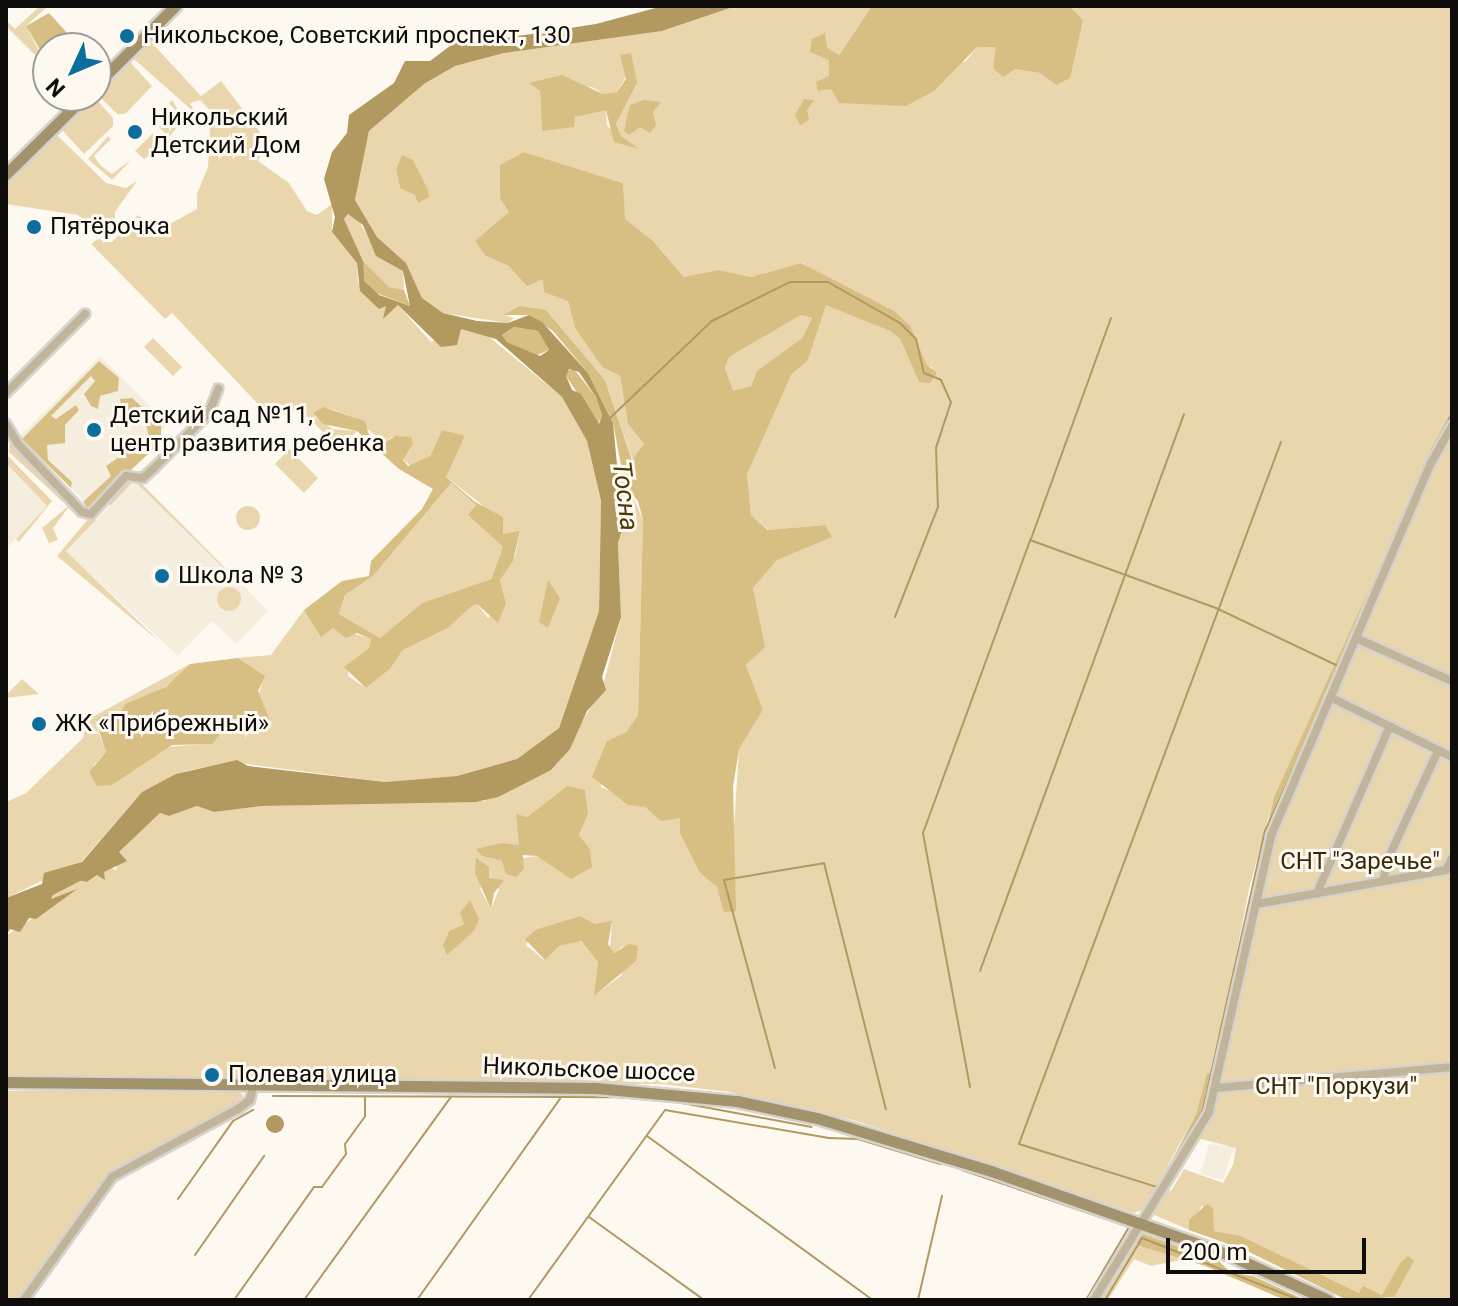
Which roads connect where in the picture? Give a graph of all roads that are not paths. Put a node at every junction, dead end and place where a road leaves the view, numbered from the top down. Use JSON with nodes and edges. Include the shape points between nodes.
{"nodes":[{"id":1,"x":175,"y":6,"type":"edge"},
{"id":2,"x":112,"y":69,"type":"edge"},
{"id":3,"x":69,"y":112,"type":"edge"},
{"id":4,"x":6,"y":174,"type":"edge"},
{"id":5,"x":85,"y":314,"type":"dead end"},
{"id":6,"x":218,"y":389,"type":"dead end"},
{"id":7,"x":6,"y":393,"type":"edge"},
{"id":8,"x":6,"y":424,"type":"edge"},
{"id":9,"x":1452,"y":426,"type":"edge"},
{"id":10,"x":1358,"y":639,"type":"junction"},
{"id":11,"x":1452,"y":681,"type":"edge"},
{"id":12,"x":1332,"y":698,"type":"junction"},
{"id":13,"x":1390,"y":726,"type":"junction"},
{"id":14,"x":1438,"y":751,"type":"junction"},
{"id":15,"x":1452,"y":757,"type":"edge"},
{"id":16,"x":1452,"y":858,"type":"edge"},
{"id":17,"x":1383,"y":881,"type":"junction"},
{"id":18,"x":1317,"y":893,"type":"junction"},
{"id":19,"x":1257,"y":904,"type":"junction"},
{"id":20,"x":1452,"y":1067,"type":"edge"},
{"id":21,"x":6,"y":1082,"type":"edge"},
{"id":22,"x":253,"y":1086,"type":"junction"},
{"id":23,"x":1217,"y":1088,"type":"junction"},
{"id":24,"x":1141,"y":1222,"type":"junction"},
{"id":25,"x":24,"y":1300,"type":"edge"},
{"id":26,"x":1094,"y":1300,"type":"edge"},
{"id":27,"x":1328,"y":1300,"type":"edge"}],
"edges":[{"from":1,"to":2,"type":"main road"},
{"from":3,"to":4,"type":"main road"},
{"from":5,"to":7,"type":"street"},
{"from":6,"to":8,"type":"street","via":[[209,413],[143,478],[126,476],[87,514],[18,444]]},
{"from":9,"to":10,"type":"street","via":[[1431,463]]},
{"from":10,"to":11,"type":"street"},
{"from":10,"to":12,"type":"street"},
{"from":12,"to":13,"type":"street"},
{"from":12,"to":19,"type":"street","via":[[1271,836]]},
{"from":13,"to":14,"type":"street"},
{"from":13,"to":18,"type":"street"},
{"from":14,"to":15,"type":"street"},
{"from":14,"to":17,"type":"street"},
{"from":16,"to":17,"type":"street","via":[[1446,870]]},
{"from":17,"to":18,"type":"street"},
{"from":18,"to":19,"type":"street"},
{"from":19,"to":23,"type":"street"},
{"from":20,"to":23,"type":"street"},
{"from":21,"to":22,"type":"main road","name":"Никольское шоссе"},
{"from":22,"to":24,"type":"main road","name":"Никольское шоссе","via":[[619,1089],[737,1101],[905,1143]]},
{"from":22,"to":25,"type":"street","via":[[250,1100],[238,1109],[112,1177]]},
{"from":23,"to":24,"type":"street","via":[[1209,1112]]},
{"from":24,"to":26,"type":"street"},
{"from":24,"to":27,"type":"main road","name":"Никольское шоссе"}]}
